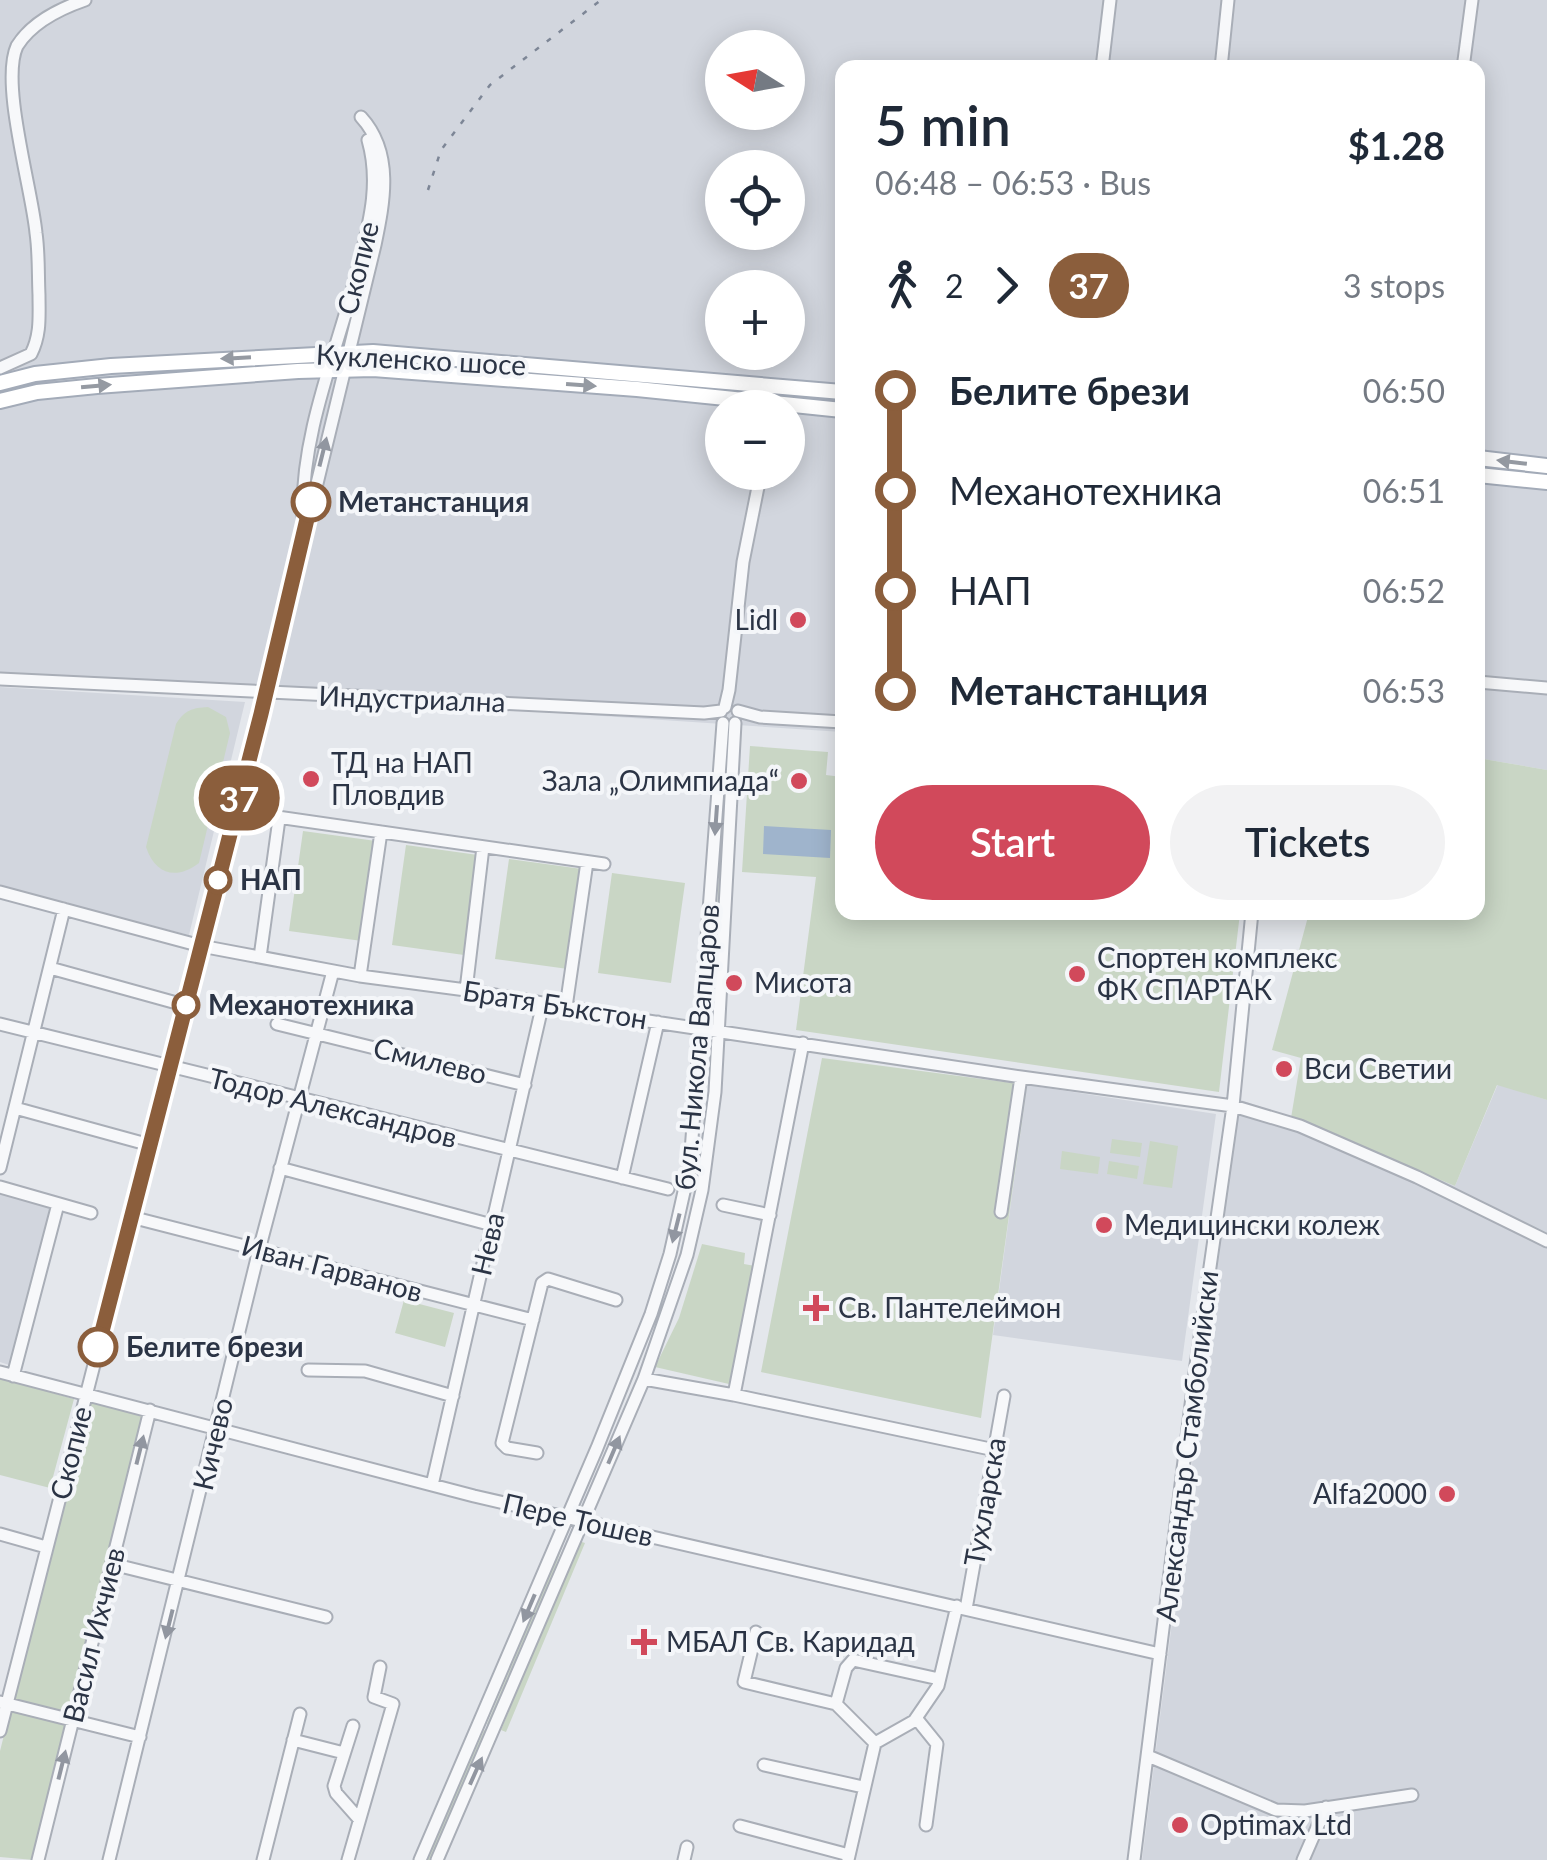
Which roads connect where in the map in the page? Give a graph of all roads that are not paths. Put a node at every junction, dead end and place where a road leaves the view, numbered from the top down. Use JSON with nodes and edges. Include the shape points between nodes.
{"nodes":[{"id":1,"x":85,"y":0,"type":"edge"},
{"id":2,"x":1110,"y":0,"type":"edge"},
{"id":3,"x":1228,"y":0,"type":"edge"},
{"id":4,"x":1472,"y":0,"type":"edge"},
{"id":5,"x":1103,"y":60,"type":"edge"},
{"id":6,"x":1222,"y":60,"type":"edge"},
{"id":7,"x":1464,"y":60,"type":"edge"},
{"id":8,"x":361,"y":117,"type":"dead end"},
{"id":9,"x":341,"y":352,"type":"junction"},
{"id":10,"x":0,"y":368,"type":"edge"},
{"id":11,"x":336,"y":370,"type":"junction"},
{"id":12,"x":0,"y":383,"type":"edge"},
{"id":13,"x":835,"y":391,"type":"edge"},
{"id":14,"x":705,"y":398,"type":"edge"},
{"id":15,"x":0,"y":401,"type":"edge"},
{"id":16,"x":805,"y":408,"type":"edge"},
{"id":17,"x":835,"y":410,"type":"edge"},
{"id":18,"x":1485,"y":459,"type":"edge"},
{"id":19,"x":1547,"y":466,"type":"edge"},
{"id":20,"x":1485,"y":476,"type":"edge"},
{"id":21,"x":1547,"y":482,"type":"edge"},
{"id":22,"x":757,"y":490,"type":"edge"},
{"id":23,"x":0,"y":679,"type":"edge"},
{"id":24,"x":1485,"y":683,"type":"edge"},
{"id":25,"x":1547,"y":688,"type":"edge"},
{"id":26,"x":266,"y":693,"type":"junction"},
{"id":27,"x":729,"y":715,"type":"junction"},
{"id":28,"x":835,"y":722,"type":"edge"},
{"id":29,"x":236,"y":811,"type":"junction"},
{"id":30,"x":279,"y":818,"type":"junction"},
{"id":31,"x":381,"y":832,"type":"junction"},
{"id":32,"x":483,"y":847,"type":"junction"},
{"id":33,"x":587,"y":862,"type":"junction"},
{"id":34,"x":604,"y":864,"type":"dead end"},
{"id":35,"x":0,"y":892,"type":"edge"},
{"id":36,"x":64,"y":910,"type":"junction"},
{"id":37,"x":1251,"y":920,"type":"edge"},
{"id":38,"x":201,"y":946,"type":"junction"},
{"id":39,"x":260,"y":957,"type":"junction"},
{"id":40,"x":50,"y":968,"type":"junction"},
{"id":41,"x":333,"y":971,"type":"junction"},
{"id":42,"x":360,"y":976,"type":"junction"},
{"id":43,"x":466,"y":990,"type":"junction"},
{"id":44,"x":173,"y":1002,"type":"dead end"},
{"id":45,"x":543,"y":1003,"type":"junction"},
{"id":46,"x":566,"y":1007,"type":"junction"},
{"id":47,"x":658,"y":1022,"type":"junction"},
{"id":48,"x":0,"y":1024,"type":"edge"},
{"id":49,"x":277,"y":1024,"type":"dead end"},
{"id":50,"x":701,"y":1028,"type":"junction"},
{"id":51,"x":719,"y":1030,"type":"junction"},
{"id":52,"x":33,"y":1032,"type":"junction"},
{"id":53,"x":318,"y":1034,"type":"junction"},
{"id":54,"x":803,"y":1043,"type":"junction"},
{"id":55,"x":170,"y":1066,"type":"junction"},
{"id":56,"x":1021,"y":1078,"type":"junction"},
{"id":57,"x":524,"y":1084,"type":"junction"},
{"id":58,"x":300,"y":1100,"type":"junction"},
{"id":59,"x":1232,"y":1106,"type":"junction"},
{"id":60,"x":15,"y":1108,"type":"junction"},
{"id":61,"x":150,"y":1145,"type":"junction"},
{"id":62,"x":509,"y":1152,"type":"junction"},
{"id":63,"x":0,"y":1168,"type":"edge"},
{"id":64,"x":280,"y":1168,"type":"junction"},
{"id":65,"x":622,"y":1178,"type":"junction"},
{"id":66,"x":0,"y":1187,"type":"edge"},
{"id":67,"x":668,"y":1189,"type":"dead end"},
{"id":68,"x":58,"y":1204,"type":"junction"},
{"id":69,"x":723,"y":1205,"type":"dead end"},
{"id":70,"x":1001,"y":1212,"type":"dead end"},
{"id":71,"x":91,"y":1213,"type":"dead end"},
{"id":72,"x":770,"y":1214,"type":"junction"},
{"id":73,"x":132,"y":1217,"type":"junction"},
{"id":74,"x":492,"y":1225,"type":"junction"},
{"id":75,"x":1547,"y":1241,"type":"edge"},
{"id":76,"x":259,"y":1250,"type":"junction"},
{"id":77,"x":616,"y":1300,"type":"dead end"},
{"id":78,"x":474,"y":1306,"type":"junction"},
{"id":79,"x":533,"y":1320,"type":"junction"},
{"id":80,"x":308,"y":1370,"type":"dead end"},
{"id":81,"x":7,"y":1374,"type":"edge"},
{"id":82,"x":644,"y":1379,"type":"junction"},
{"id":83,"x":86,"y":1394,"type":"junction"},
{"id":84,"x":734,"y":1394,"type":"junction"},
{"id":85,"x":453,"y":1396,"type":"junction"},
{"id":86,"x":1004,"y":1396,"type":"dead end"},
{"id":87,"x":150,"y":1410,"type":"junction"},
{"id":88,"x":218,"y":1428,"type":"junction"},
{"id":89,"x":994,"y":1450,"type":"junction"},
{"id":90,"x":538,"y":1453,"type":"dead end"},
{"id":91,"x":432,"y":1485,"type":"junction"},
{"id":92,"x":566,"y":1518,"type":"junction"},
{"id":93,"x":584,"y":1520,"type":"junction"},
{"id":94,"x":0,"y":1534,"type":"edge"},
{"id":95,"x":46,"y":1548,"type":"junction"},
{"id":96,"x":112,"y":1564,"type":"junction"},
{"id":97,"x":180,"y":1581,"type":"junction"},
{"id":98,"x":961,"y":1608,"type":"junction"},
{"id":99,"x":326,"y":1617,"type":"dead end"},
{"id":100,"x":756,"y":1632,"type":"dead end"},
{"id":101,"x":1160,"y":1654,"type":"junction"},
{"id":102,"x":380,"y":1667,"type":"dead end"},
{"id":103,"x":940,"y":1679,"type":"junction"},
{"id":104,"x":3,"y":1703,"type":"edge"},
{"id":105,"x":836,"y":1704,"type":"junction"},
{"id":106,"x":300,"y":1714,"type":"dead end"},
{"id":107,"x":916,"y":1718,"type":"junction"},
{"id":108,"x":73,"y":1720,"type":"junction"},
{"id":109,"x":353,"y":1726,"type":"dead end"},
{"id":110,"x":0,"y":1732,"type":"edge"},
{"id":111,"x":140,"y":1737,"type":"junction"},
{"id":112,"x":294,"y":1740,"type":"junction"},
{"id":113,"x":875,"y":1743,"type":"junction"},
{"id":114,"x":344,"y":1753,"type":"junction"},
{"id":115,"x":1148,"y":1756,"type":"junction"},
{"id":116,"x":764,"y":1765,"type":"dead end"},
{"id":117,"x":863,"y":1786,"type":"junction"},
{"id":118,"x":1412,"y":1795,"type":"dead end"},
{"id":119,"x":1326,"y":1807,"type":"junction"},
{"id":120,"x":359,"y":1819,"type":"junction"},
{"id":121,"x":740,"y":1826,"type":"dead end"},
{"id":122,"x":926,"y":1826,"type":"dead end"},
{"id":123,"x":849,"y":1858,"type":"edge"},
{"id":124,"x":38,"y":1860,"type":"edge"},
{"id":125,"x":109,"y":1860,"type":"edge"},
{"id":126,"x":263,"y":1860,"type":"edge"},
{"id":127,"x":348,"y":1860,"type":"edge"},
{"id":128,"x":420,"y":1860,"type":"edge"},
{"id":129,"x":437,"y":1860,"type":"edge"},
{"id":130,"x":1134,"y":1860,"type":"edge"},
{"id":131,"x":1303,"y":1860,"type":"edge"}],
"edges":[{"from":1,"to":10,"type":"street","via":[[42,19],[16,47],[10,68],[36,232],[40,322],[31,354]]},
{"from":2,"to":5,"type":"street"},
{"from":3,"to":6,"type":"street"},
{"from":4,"to":7,"type":"street"},
{"from":8,"to":9,"type":"street","name":"Скопие","via":[[375,178],[370,244]]},
{"from":9,"to":11,"type":"street","name":"Скопие"},
{"from":9,"to":12,"type":"main road","name":"Кукленско шосе","one_way":true,"via":[[112,366]]},
{"from":9,"to":13,"type":"main road","name":"Кукленско шосе"},
{"from":11,"to":14,"type":"main road","name":"Кукленско шосе","one_way":true},
{"from":15,"to":11,"type":"main road","name":"Кукленско шосе","one_way":true,"via":[[97,386]]},
{"from":11,"to":26,"type":"street","name":"Скопие"},
{"from":16,"to":17,"type":"main road","name":"Кукленско шосе"},
{"from":19,"to":18,"type":"main road","one_way":true},
{"from":20,"to":21,"type":"main road"},
{"from":22,"to":27,"type":"street","name":"бул. Никола Вапцаров","via":[[742,562]]},
{"from":23,"to":26,"type":"street","name":"Индустриална"},
{"from":24,"to":25,"type":"street"},
{"from":26,"to":27,"type":"street","name":"Индустриална"},
{"from":26,"to":29,"type":"street","name":"Скопие"},
{"from":27,"to":28,"type":"street","name":"Индустриална"},
{"from":27,"to":50,"type":"street","name":"бул. Никола Вапцаров","one_way":true},
{"from":27,"to":51,"type":"street","name":"бул. Никола Вапцаров"},
{"from":29,"to":30,"type":"street"},
{"from":29,"to":38,"type":"street","name":"Скопие"},
{"from":30,"to":31,"type":"street"},
{"from":30,"to":39,"type":"street"},
{"from":31,"to":32,"type":"street"},
{"from":31,"to":42,"type":"street"},
{"from":32,"to":33,"type":"street"},
{"from":32,"to":43,"type":"street"},
{"from":33,"to":34,"type":"street"},
{"from":33,"to":46,"type":"street"},
{"from":35,"to":36,"type":"street","name":"Братя Бъкстон"},
{"from":36,"to":38,"type":"street","name":"Братя Бъкстон"},
{"from":36,"to":40,"type":"street"},
{"from":37,"to":59,"type":"street","name":"Александър Стамболийски"},
{"from":38,"to":39,"type":"street","name":"Братя Бъкстон"},
{"from":38,"to":55,"type":"street","name":"Скопие"},
{"from":39,"to":41,"type":"street","name":"Братя Бъкстон"},
{"from":40,"to":44,"type":"street"},
{"from":40,"to":52,"type":"street"},
{"from":41,"to":42,"type":"street","name":"Братя Бъкстон"},
{"from":41,"to":53,"type":"street","name":"Кичево"},
{"from":42,"to":43,"type":"street","name":"Братя Бъкстон"},
{"from":43,"to":45,"type":"street","name":"Братя Бъкстон"},
{"from":45,"to":46,"type":"street","name":"Братя Бъкстон"},
{"from":45,"to":57,"type":"street","name":"Нева"},
{"from":46,"to":47,"type":"street","name":"Братя Бъкстон"},
{"from":47,"to":50,"type":"street","name":"Братя Бъкстон"},
{"from":47,"to":65,"type":"street"},
{"from":48,"to":52,"type":"street","name":"Тодор Александров"},
{"from":49,"to":53,"type":"street","name":"Смилево"},
{"from":50,"to":51,"type":"street","name":"Братя Бъкстон"},
{"from":50,"to":92,"type":"street","name":"бул. Никола Вапцаров","one_way":true,"via":[[686,1188],[670,1254]]},
{"from":51,"to":54,"type":"street"},
{"from":51,"to":82,"type":"street","name":"бул. Никола Вапцаров","via":[[696,1217]]},
{"from":52,"to":55,"type":"street","name":"Тодор Александров"},
{"from":52,"to":60,"type":"street"},
{"from":53,"to":57,"type":"street","name":"Смилево"},
{"from":53,"to":58,"type":"street","name":"Кичево"},
{"from":54,"to":56,"type":"street"},
{"from":54,"to":72,"type":"street"},
{"from":55,"to":58,"type":"street","name":"Тодор Александров"},
{"from":55,"to":61,"type":"street","name":"Скопие"},
{"from":56,"to":59,"type":"street"},
{"from":56,"to":70,"type":"street"},
{"from":57,"to":62,"type":"street","name":"Нева"},
{"from":58,"to":62,"type":"street","name":"Тодор Александров"},
{"from":58,"to":64,"type":"street","name":"Кичево"},
{"from":59,"to":75,"type":"street","via":[[1300,1126]]},
{"from":59,"to":101,"type":"street","name":"Александър Стамболийски"},
{"from":60,"to":61,"type":"street"},
{"from":60,"to":63,"type":"street"},
{"from":61,"to":73,"type":"street","name":"Скопие"},
{"from":62,"to":65,"type":"street","name":"Тодор Александров"},
{"from":62,"to":74,"type":"street","name":"Нева"},
{"from":64,"to":74,"type":"street"},
{"from":64,"to":76,"type":"street","name":"Кичево"},
{"from":65,"to":67,"type":"street","name":"Тодор Александров"},
{"from":66,"to":68,"type":"street"},
{"from":68,"to":71,"type":"street"},
{"from":68,"to":81,"type":"street"},
{"from":69,"to":72,"type":"street"},
{"from":72,"to":84,"type":"street"},
{"from":73,"to":76,"type":"street","name":"Иван Гарванов"},
{"from":73,"to":83,"type":"street","name":"Скопие"},
{"from":74,"to":78,"type":"street","name":"Нева"},
{"from":76,"to":78,"type":"street","name":"Иван Гарванов"},
{"from":76,"to":88,"type":"street","name":"Кичево"},
{"from":77,"to":79,"type":"street","via":[[548,1280]]},
{"from":78,"to":79,"type":"street","name":"Иван Гарванов"},
{"from":78,"to":85,"type":"street","name":"Нева"},
{"from":79,"to":90,"type":"street","via":[[502,1443]]},
{"from":80,"to":85,"type":"street","via":[[366,1371]]},
{"from":81,"to":83,"type":"street","name":"Пере Тошев"},
{"from":82,"to":84,"type":"street"},
{"from":93,"to":82,"type":"street","name":"бул. Никола Вапцаров","one_way":true},
{"from":83,"to":87,"type":"street","name":"Пере Тошев"},
{"from":83,"to":95,"type":"street","name":"Скопие"},
{"from":84,"to":89,"type":"street"},
{"from":85,"to":91,"type":"street","name":"Нева"},
{"from":86,"to":89,"type":"street","name":"Тухларска"},
{"from":87,"to":88,"type":"street","name":"Пере Тошев"},
{"from":96,"to":87,"type":"street","name":"Васил Ихчиев","one_way":true},
{"from":88,"to":91,"type":"street","name":"Пере Тошев"},
{"from":88,"to":97,"type":"street","name":"Кичево"},
{"from":89,"to":98,"type":"street","name":"Тухларска"},
{"from":91,"to":92,"type":"street","name":"Пере Тошев"},
{"from":92,"to":93,"type":"street","name":"Пере Тошев"},
{"from":92,"to":128,"type":"street","name":"бул. Никола Вапцаров","one_way":true},
{"from":93,"to":98,"type":"street","name":"Пере Тошев"},
{"from":129,"to":93,"type":"street","name":"бул. Никола Вапцаров","one_way":true},
{"from":94,"to":95,"type":"street"},
{"from":95,"to":104,"type":"street","name":"Скопие"},
{"from":96,"to":97,"type":"street"},
{"from":96,"to":108,"type":"street","name":"Васил Ихчиев"},
{"from":97,"to":99,"type":"street"},
{"from":97,"to":111,"type":"street","name":"Кичево","one_way":true},
{"from":98,"to":101,"type":"street","name":"Пере Тошев"},
{"from":98,"to":103,"type":"street","name":"Тухларска"},
{"from":100,"to":105,"type":"street","via":[[744,1682]]},
{"from":101,"to":115,"type":"street","name":"Александър Стамболийски"},
{"from":102,"to":120,"type":"street","via":[[374,1697],[393,1704]]},
{"from":103,"to":105,"type":"street","via":[[852,1660]]},
{"from":103,"to":107,"type":"street","name":"Тухларска"},
{"from":104,"to":108,"type":"street"},
{"from":104,"to":110,"type":"street","name":"Скопие"},
{"from":105,"to":113,"type":"street"},
{"from":106,"to":112,"type":"street"},
{"from":107,"to":113,"type":"street"},
{"from":107,"to":122,"type":"street","via":[[937,1744]]},
{"from":108,"to":111,"type":"street"},
{"from":124,"to":108,"type":"street","name":"Васил Ихчиев","one_way":true},
{"from":109,"to":114,"type":"street"},
{"from":111,"to":125,"type":"street","name":"Кичево"},
{"from":112,"to":114,"type":"street"},
{"from":112,"to":126,"type":"street"},
{"from":113,"to":117,"type":"street"},
{"from":114,"to":120,"type":"street","via":[[334,1786]]},
{"from":115,"to":119,"type":"street","via":[[1276,1810]]},
{"from":115,"to":130,"type":"street","name":"Александър Стамболийски"},
{"from":116,"to":117,"type":"street"},
{"from":117,"to":123,"type":"street"},
{"from":118,"to":119,"type":"street"},
{"from":119,"to":131,"type":"street"},
{"from":120,"to":127,"type":"street"},
{"from":121,"to":123,"type":"street"}]}
